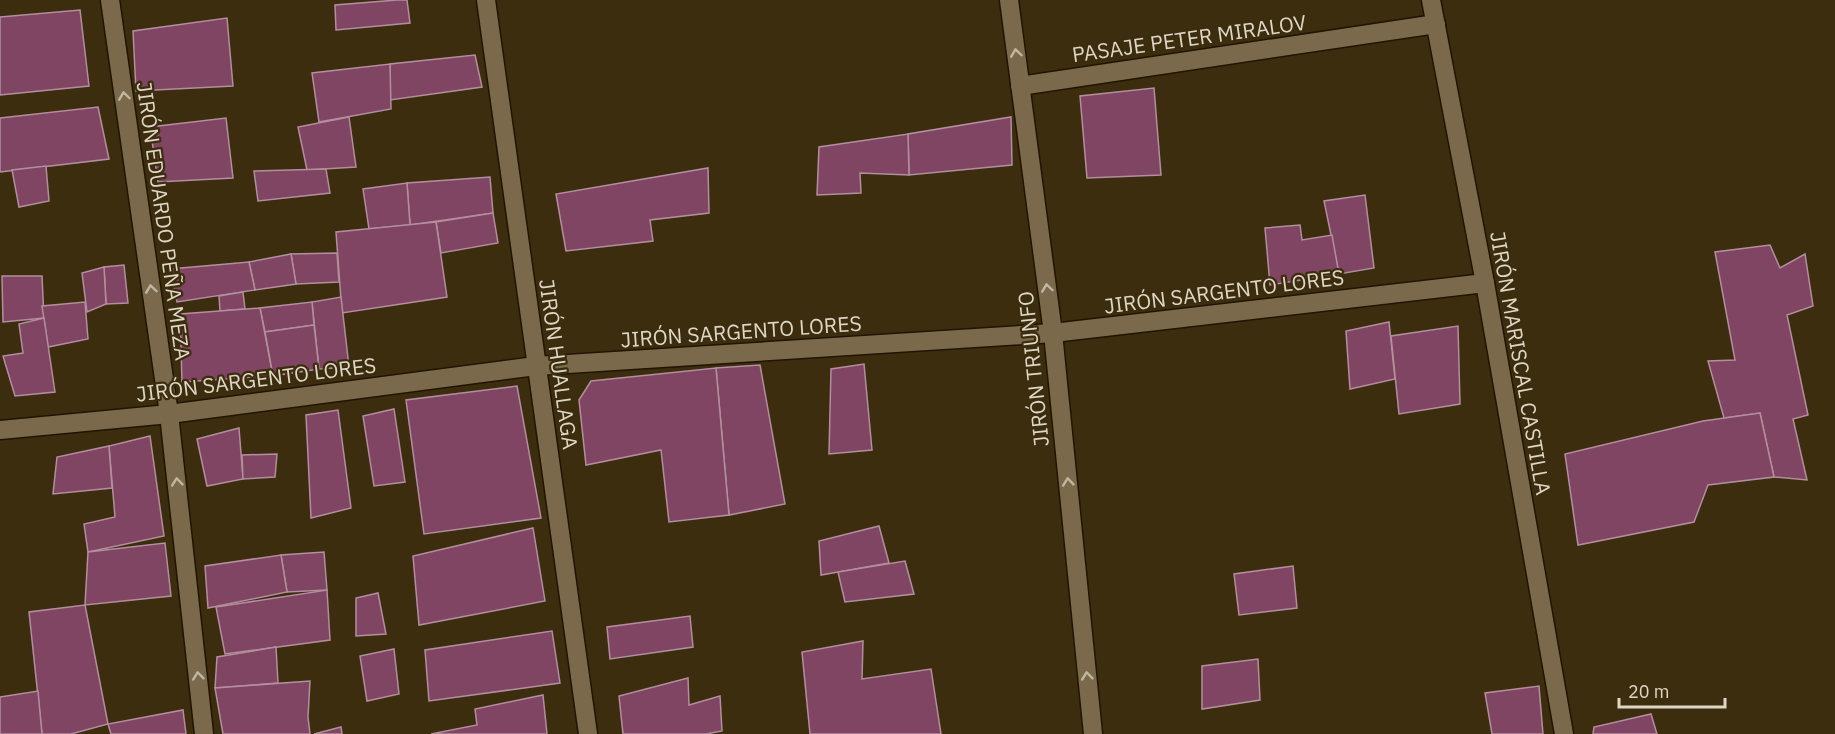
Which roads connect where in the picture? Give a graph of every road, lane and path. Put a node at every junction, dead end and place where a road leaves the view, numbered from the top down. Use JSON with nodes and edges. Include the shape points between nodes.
{"nodes":[{"id":1,"x":110,"y":0,"type":"edge"},
{"id":2,"x":486,"y":0,"type":"edge"},
{"id":3,"x":1009,"y":0,"type":"edge"},
{"id":4,"x":1431,"y":0,"type":"edge"},
{"id":5,"x":1436,"y":24,"type":"junction"},
{"id":6,"x":1020,"y":86,"type":"junction"},
{"id":7,"x":1485,"y":283,"type":"junction"},
{"id":8,"x":1053,"y":333,"type":"junction"},
{"id":9,"x":536,"y":366,"type":"junction"},
{"id":10,"x":169,"y":414,"type":"junction"},
{"id":11,"x":0,"y":430,"type":"edge"},
{"id":12,"x":204,"y":734,"type":"edge"},
{"id":13,"x":588,"y":734,"type":"edge"},
{"id":14,"x":1093,"y":734,"type":"edge"},
{"id":15,"x":1564,"y":734,"type":"edge"}],
"edges":[{"from":10,"to":1,"type":"street","name":"JIRÓN EDUARDO PEÑA MEZA","one_way":true},
{"from":2,"to":9,"type":"street","name":"JIRÓN HUALLAGA"},
{"from":6,"to":3,"type":"street","name":"JIRÓN TRIUNFO","one_way":true},
{"from":4,"to":5,"type":"street","name":"JIRÓN MARISCAL CASTILLA"},
{"from":5,"to":6,"type":"street","name":"PASAJE PETER MIRALOV"},
{"from":5,"to":7,"type":"street","name":"JIRÓN MARISCAL CASTILLA"},
{"from":8,"to":6,"type":"street","name":"JIRÓN TRIUNFO","one_way":true},
{"from":7,"to":8,"type":"street","name":"JIRÓN SARGENTO LORES"},
{"from":7,"to":15,"type":"street","name":"JIRÓN MARISCAL CASTILLA"},
{"from":8,"to":9,"type":"street","name":"JIRÓN SARGENTO LORES"},
{"from":14,"to":8,"type":"street","name":"JIRÓN TRIUNFO","one_way":true},
{"from":9,"to":10,"type":"street","name":"JIRÓN SARGENTO LORES"},
{"from":9,"to":13,"type":"street","name":"JIRÓN HUALLAGA"},
{"from":10,"to":11,"type":"street","name":"JIRÓN SARGENTO LORES"},
{"from":12,"to":10,"type":"street","name":"JIRÓN EDUARDO PEÑA MEZA","one_way":true}]}
